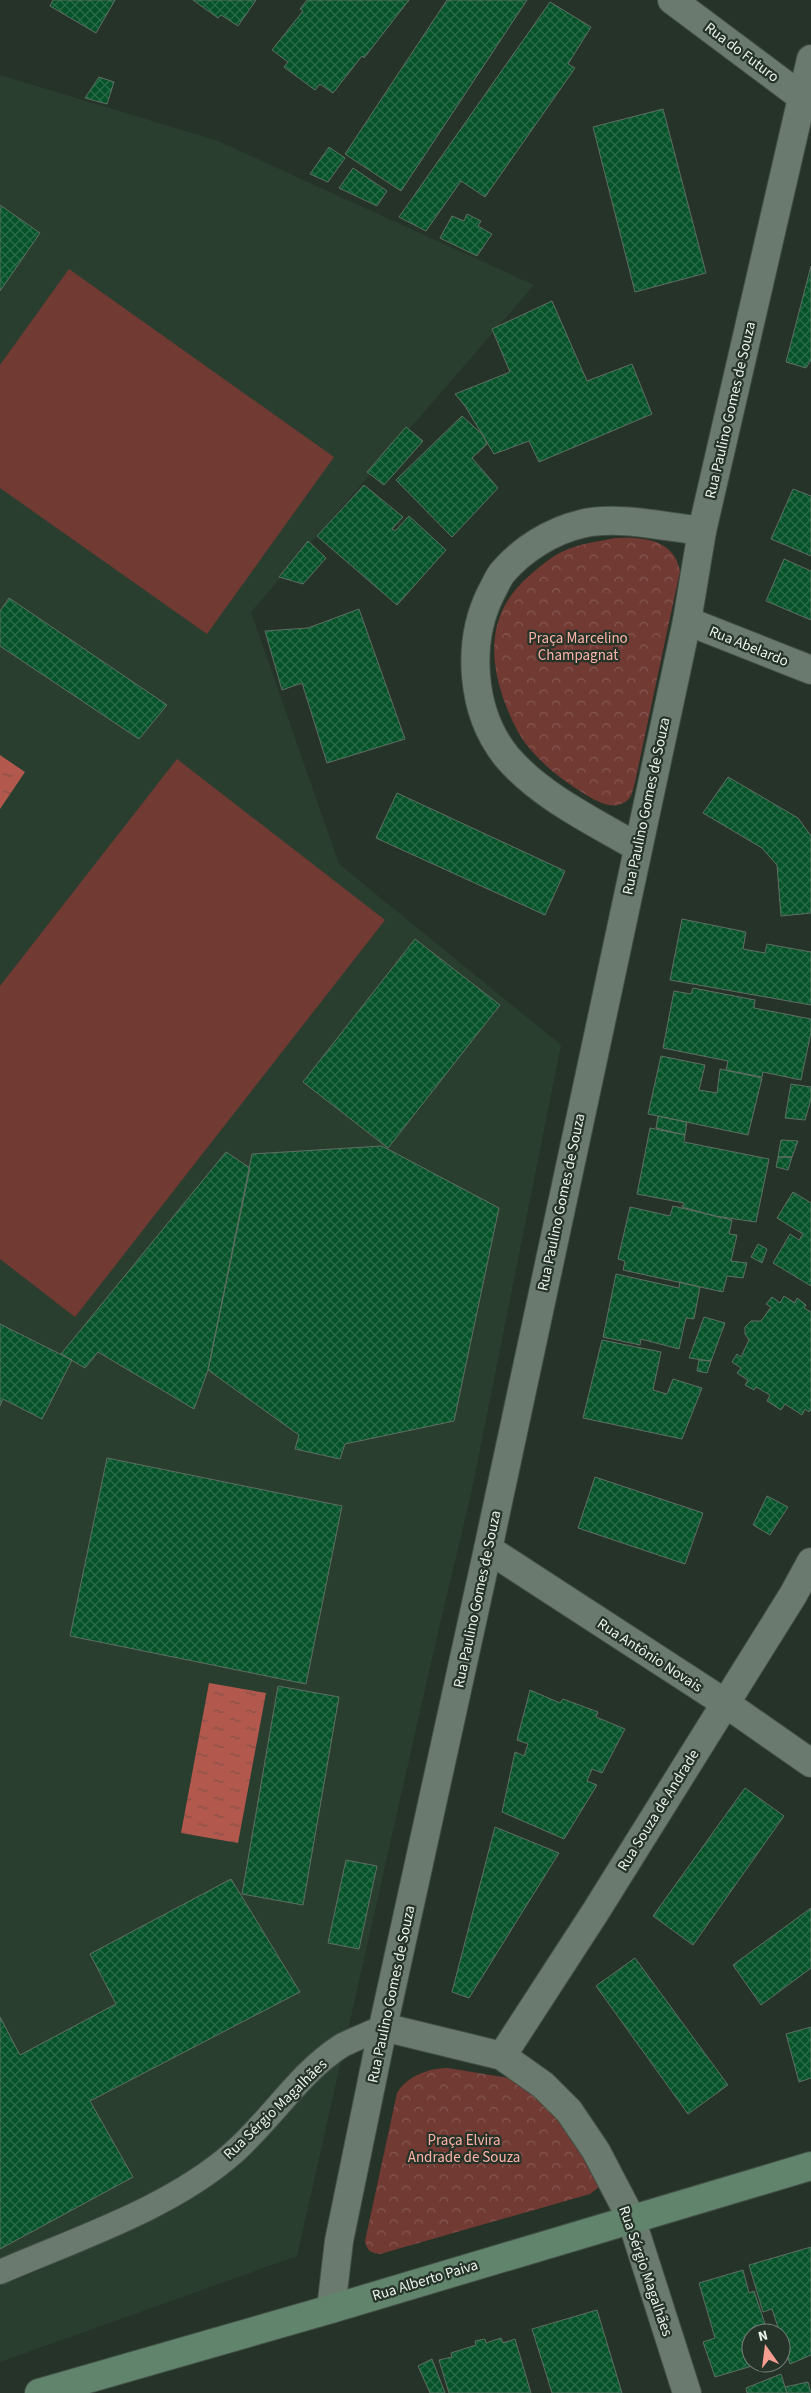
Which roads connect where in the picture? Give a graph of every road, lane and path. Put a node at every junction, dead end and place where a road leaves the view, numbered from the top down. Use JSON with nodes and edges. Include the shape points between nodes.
{"nodes":[{"id":1,"x":672,"y":0,"type":"edge"},
{"id":2,"x":811,"y":59,"type":"edge"},
{"id":3,"x":807,"y":101,"type":"edge"},
{"id":4,"x":702,"y":531,"type":"junction"},
{"id":5,"x":687,"y":621,"type":"junction"},
{"id":6,"x":811,"y":670,"type":"edge"},
{"id":7,"x":637,"y":847,"type":"junction"},
{"id":8,"x":488,"y":1549,"type":"junction"},
{"id":9,"x":811,"y":1562,"type":"edge"},
{"id":10,"x":724,"y":1703,"type":"junction"},
{"id":11,"x":811,"y":1763,"type":"edge"},
{"id":12,"x":383,"y":2027,"type":"junction"},
{"id":13,"x":502,"y":2056,"type":"junction"},
{"id":14,"x":811,"y":2166,"type":"edge"},
{"id":15,"x":631,"y":2218,"type":"junction"},
{"id":16,"x":0,"y":2272,"type":"edge"},
{"id":17,"x":331,"y":2309,"type":"junction"},
{"id":18,"x":39,"y":2393,"type":"edge"},
{"id":19,"x":687,"y":2393,"type":"edge"}],
"edges":[{"from":1,"to":3,"type":"street","name":"Rua do Futuro"},
{"from":2,"to":3,"type":"street","name":"Rua Paulino Gomes de Souza"},
{"from":3,"to":4,"type":"street","name":"Rua Paulino Gomes de Souza"},
{"from":4,"to":5,"type":"street","name":"Rua Paulino Gomes de Souza"},
{"from":4,"to":7,"type":"street","via":[[617,522],[582,523],[550,535],[521,554],[501,574],[484,607],[474,650],[478,688],[490,731],[507,756],[534,782]]},
{"from":5,"to":6,"type":"street","name":"Rua Abelardo"},
{"from":5,"to":7,"type":"street","name":"Rua Paulino Gomes de Souza"},
{"from":7,"to":8,"type":"street","name":"Rua Paulino Gomes de Souza"},
{"from":8,"to":10,"type":"street","name":"Rua Antônio Novais"},
{"from":8,"to":12,"type":"street","name":"Rua Paulino Gomes de Souza"},
{"from":9,"to":10,"type":"street","name":"Rua Souza de Andrade"},
{"from":10,"to":11,"type":"street","name":"Rua Antônio Novais"},
{"from":10,"to":13,"type":"street","name":"Rua Souza de Andrade"},
{"from":12,"to":13,"type":"street","name":"Rua Sérgio Magalhães"},
{"from":12,"to":16,"type":"lane","name":"Rua Sérgio Magalhães","via":[[342,2046],[321,2061],[233,2153],[205,2174],[154,2205]]},
{"from":12,"to":17,"type":"street","name":"Rua Paulino Gomes de Souza","via":[[339,2241]]},
{"from":13,"to":15,"type":"street","name":"Rua Sérgio Magalhães","via":[[543,2085],[569,2111],[596,2151]]},
{"from":14,"to":15,"type":"main road","name":"Rua Alberto Paiva"},
{"from":15,"to":17,"type":"main road","name":"Rua Alberto Paiva"},
{"from":15,"to":19,"type":"street","name":"Rua Sérgio Magalhães"},
{"from":17,"to":18,"type":"main road","name":"Rua Alberto Paiva"}]}
